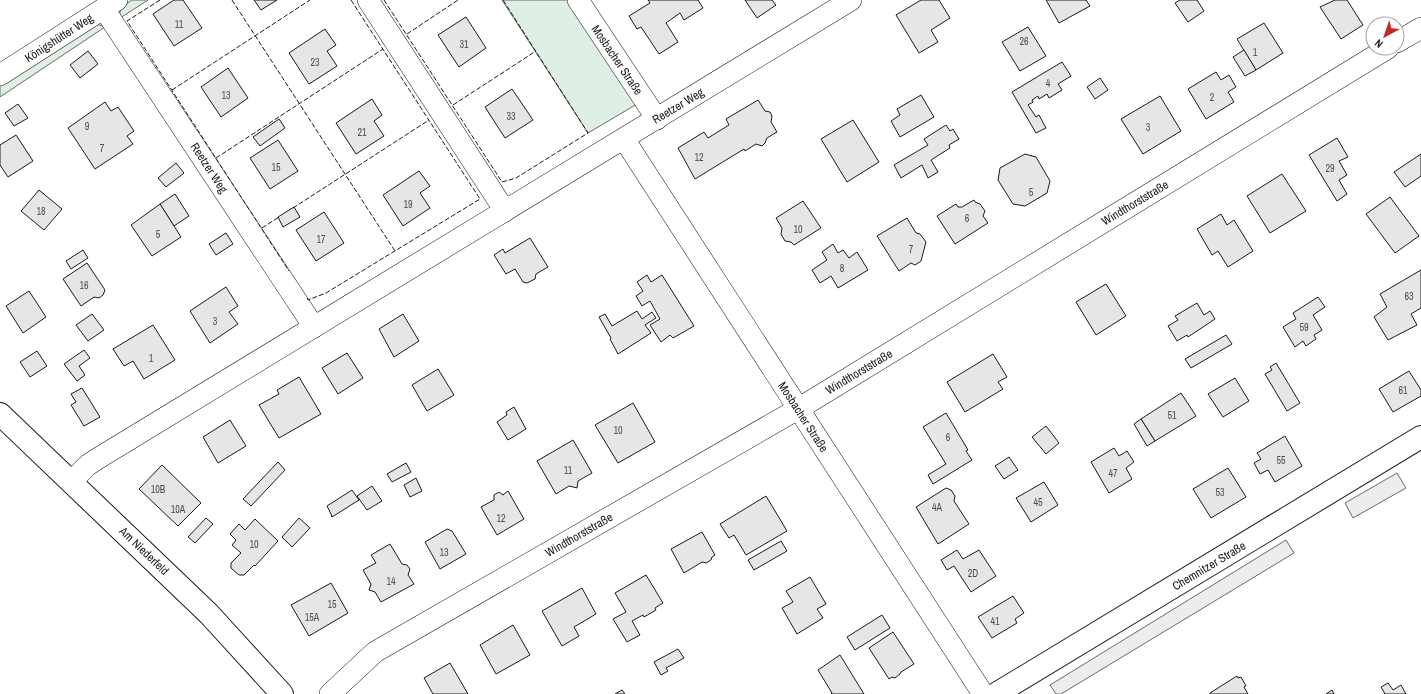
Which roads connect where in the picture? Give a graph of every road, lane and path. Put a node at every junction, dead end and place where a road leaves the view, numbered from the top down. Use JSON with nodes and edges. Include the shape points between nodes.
{"nodes":[{"id":1,"x":368,"y":0,"type":"edge"},
{"id":2,"x":578,"y":0,"type":"edge"},
{"id":3,"x":851,"y":0,"type":"edge"},
{"id":4,"x":111,"y":4,"type":"edge"},
{"id":5,"x":1421,"y":28,"type":"edge"},
{"id":6,"x":1405,"y":37,"type":"edge"},
{"id":7,"x":1375,"y":56,"type":"edge"},
{"id":8,"x":0,"y":75,"type":"edge"},
{"id":9,"x":657,"y":119,"type":"junction"},
{"id":10,"x":624,"y":139,"type":"junction"},
{"id":11,"x":505,"y":210,"type":"junction"},
{"id":12,"x":314,"y":327,"type":"junction"},
{"id":13,"x":798,"y":409,"type":"junction"},
{"id":14,"x":0,"y":414,"type":"edge"},
{"id":15,"x":1421,"y":437,"type":"edge"},
{"id":16,"x":71,"y":482,"type":"junction"},
{"id":17,"x":282,"y":694,"type":"edge"},
{"id":18,"x":330,"y":694,"type":"edge"},
{"id":19,"x":983,"y":694,"type":"edge"},
{"id":20,"x":996,"y":694,"type":"edge"}],
"edges":[{"from":1,"to":11,"type":"street"},
{"from":2,"to":9,"type":"street","name":"Mosbacher Straße"},
{"from":3,"to":9,"type":"street","name":"Reetzer Weg"},
{"from":4,"to":8,"type":"street","name":"Königshütter Weg"},
{"from":4,"to":12,"type":"street","name":"Reetzer Weg"},
{"from":5,"to":6,"type":"street"},
{"from":7,"to":13,"type":"street","name":"Windthorststraße"},
{"from":9,"to":10,"type":"street","name":"Reetzer Weg"},
{"from":10,"to":11,"type":"street","name":"Reetzer Weg"},
{"from":10,"to":13,"type":"street","name":"Mosbacher Straße"},
{"from":11,"to":12,"type":"street","name":"Reetzer Weg"},
{"from":12,"to":16,"type":"street","name":"Reetzer Weg","via":[[88,465]]},
{"from":13,"to":18,"type":"street","name":"Windthorststraße","via":[[375,652]]},
{"from":13,"to":19,"type":"street","name":"Mosbacher Straße"},
{"from":14,"to":16,"type":"main road","name":"Am Niederfeld"},
{"from":15,"to":20,"type":"main road","name":"Chemnitzer Straße"},
{"from":16,"to":17,"type":"main road","name":"Am Niederfeld","via":[[209,614]]}]}
